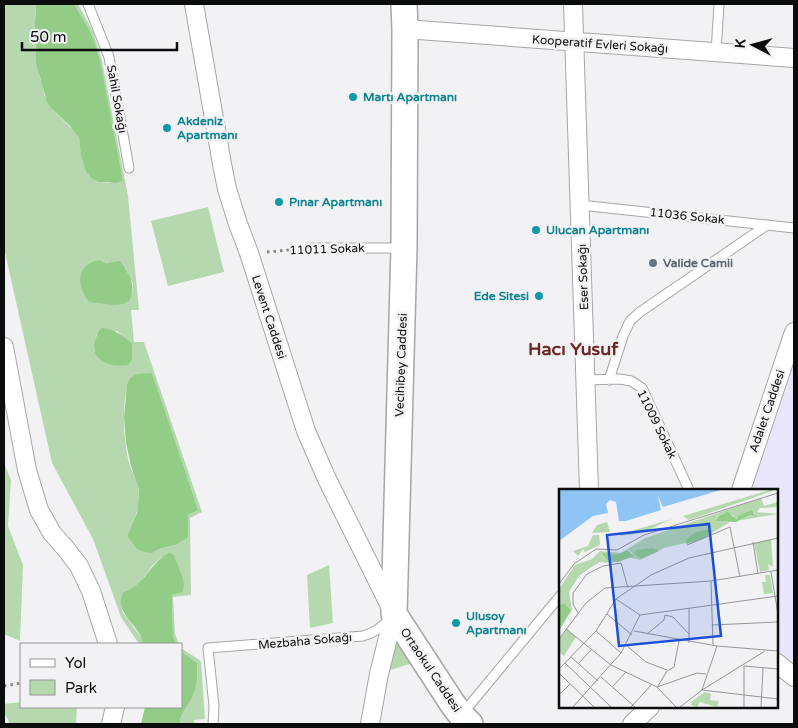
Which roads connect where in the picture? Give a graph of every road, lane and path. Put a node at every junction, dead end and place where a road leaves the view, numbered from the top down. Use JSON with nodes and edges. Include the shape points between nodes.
{"nodes":[{"id":1,"x":88,"y":4,"type":"edge"},
{"id":2,"x":194,"y":4,"type":"edge"},
{"id":3,"x":404,"y":4,"type":"edge"},
{"id":4,"x":573,"y":4,"type":"edge"},
{"id":5,"x":719,"y":4,"type":"edge"},
{"id":6,"x":405,"y":29,"type":"junction"},
{"id":7,"x":574,"y":42,"type":"junction"},
{"id":8,"x":716,"y":52,"type":"junction"},
{"id":9,"x":794,"y":58,"type":"edge"},
{"id":10,"x":129,"y":168,"type":"dead end"},
{"id":11,"x":580,"y":205,"type":"junction"},
{"id":12,"x":767,"y":225,"type":"junction"},
{"id":13,"x":794,"y":228,"type":"edge"},
{"id":14,"x":311,"y":248,"type":"joint"},
{"id":15,"x":404,"y":248,"type":"junction"},
{"id":16,"x":249,"y":253,"type":"junction"},
{"id":17,"x":794,"y":332,"type":"edge"},
{"id":18,"x":4,"y":346,"type":"edge"},
{"id":19,"x":586,"y":380,"type":"junction"},
{"id":20,"x":609,"y":380,"type":"junction"},
{"id":21,"x":589,"y":489,"type":"edge"},
{"id":22,"x":689,"y":489,"type":"edge"},
{"id":23,"x":741,"y":489,"type":"edge"},
{"id":24,"x":559,"y":597,"type":"edge"},
{"id":25,"x":394,"y":614,"type":"junction"},
{"id":26,"x":108,"y":643,"type":"edge"},
{"id":27,"x":778,"y":665,"type":"edge"},
{"id":28,"x":794,"y":675,"type":"edge"},
{"id":29,"x":20,"y":684,"type":"edge"},
{"id":30,"x":4,"y":686,"type":"edge"},
{"id":31,"x":115,"y":708,"type":"edge"},
{"id":32,"x":649,"y":708,"type":"edge"},
{"id":33,"x":465,"y":720,"type":"edge"},
{"id":34,"x":111,"y":724,"type":"edge"},
{"id":35,"x":213,"y":724,"type":"edge"},
{"id":36,"x":370,"y":724,"type":"edge"},
{"id":37,"x":632,"y":724,"type":"edge"}],
"edges":[{"from":1,"to":10,"type":"lane","name":"Sahil Sokağı","via":[[109,57]]},
{"from":2,"to":16,"type":"street","name":"Levent Caddesi","via":[[227,189]]},
{"from":3,"to":6,"type":"street","name":"Vecihibey Caddesi"},
{"from":4,"to":7,"type":"street","name":"Eser Sokağı"},
{"from":5,"to":8,"type":"lane"},
{"from":6,"to":7,"type":"street","name":"Kooperatif Evleri Sokağı"},
{"from":6,"to":15,"type":"street","name":"Vecihibey Caddesi"},
{"from":7,"to":8,"type":"street","name":"Kooperatif Evleri Sokağı"},
{"from":7,"to":11,"type":"street","name":"Eser Sokağı"},
{"from":8,"to":9,"type":"street","name":"Kooperatif Evleri Sokağı"},
{"from":11,"to":12,"type":"lane","name":"11036 Sokak"},
{"from":11,"to":19,"type":"street","name":"Eser Sokağı"},
{"from":12,"to":13,"type":"lane","name":"11036 Sokak"},
{"from":12,"to":20,"type":"lane","via":[[640,312],[623,336]]},
{"from":14,"to":15,"type":"lane","name":"11011 Sokak"},
{"from":14,"to":16,"type":"path","name":"11011 Sokak"},
{"from":15,"to":25,"type":"street","name":"Vecihibey Caddesi"},
{"from":16,"to":25,"type":"street","name":"Levent Caddesi","via":[[306,431]]},
{"from":17,"to":23,"type":"street","name":"Adalet Caddesi"},
{"from":18,"to":26,"type":"street","via":[[27,470],[39,510],[52,533],[79,566],[91,591]]},
{"from":19,"to":20,"type":"lane","name":"11009 Sokak"},
{"from":19,"to":21,"type":"street","name":"Eser Sokağı"},
{"from":20,"to":22,"type":"lane","name":"11009 Sokak","via":[[631,381],[642,388]]},
{"from":24,"to":33,"type":"lane"},
{"from":25,"to":33,"type":"street","name":"Ortaokul Caddesi"},
{"from":25,"to":35,"type":"lane","name":"Mezbaha Sokağı","via":[[380,629],[363,636],[208,648]]},
{"from":25,"to":36,"type":"street","name":"Vecihibey Caddesi"},
{"from":27,"to":28,"type":"street"},
{"from":29,"to":30,"type":"path"},
{"from":31,"to":34,"type":"street"},
{"from":32,"to":37,"type":"street"}]}
